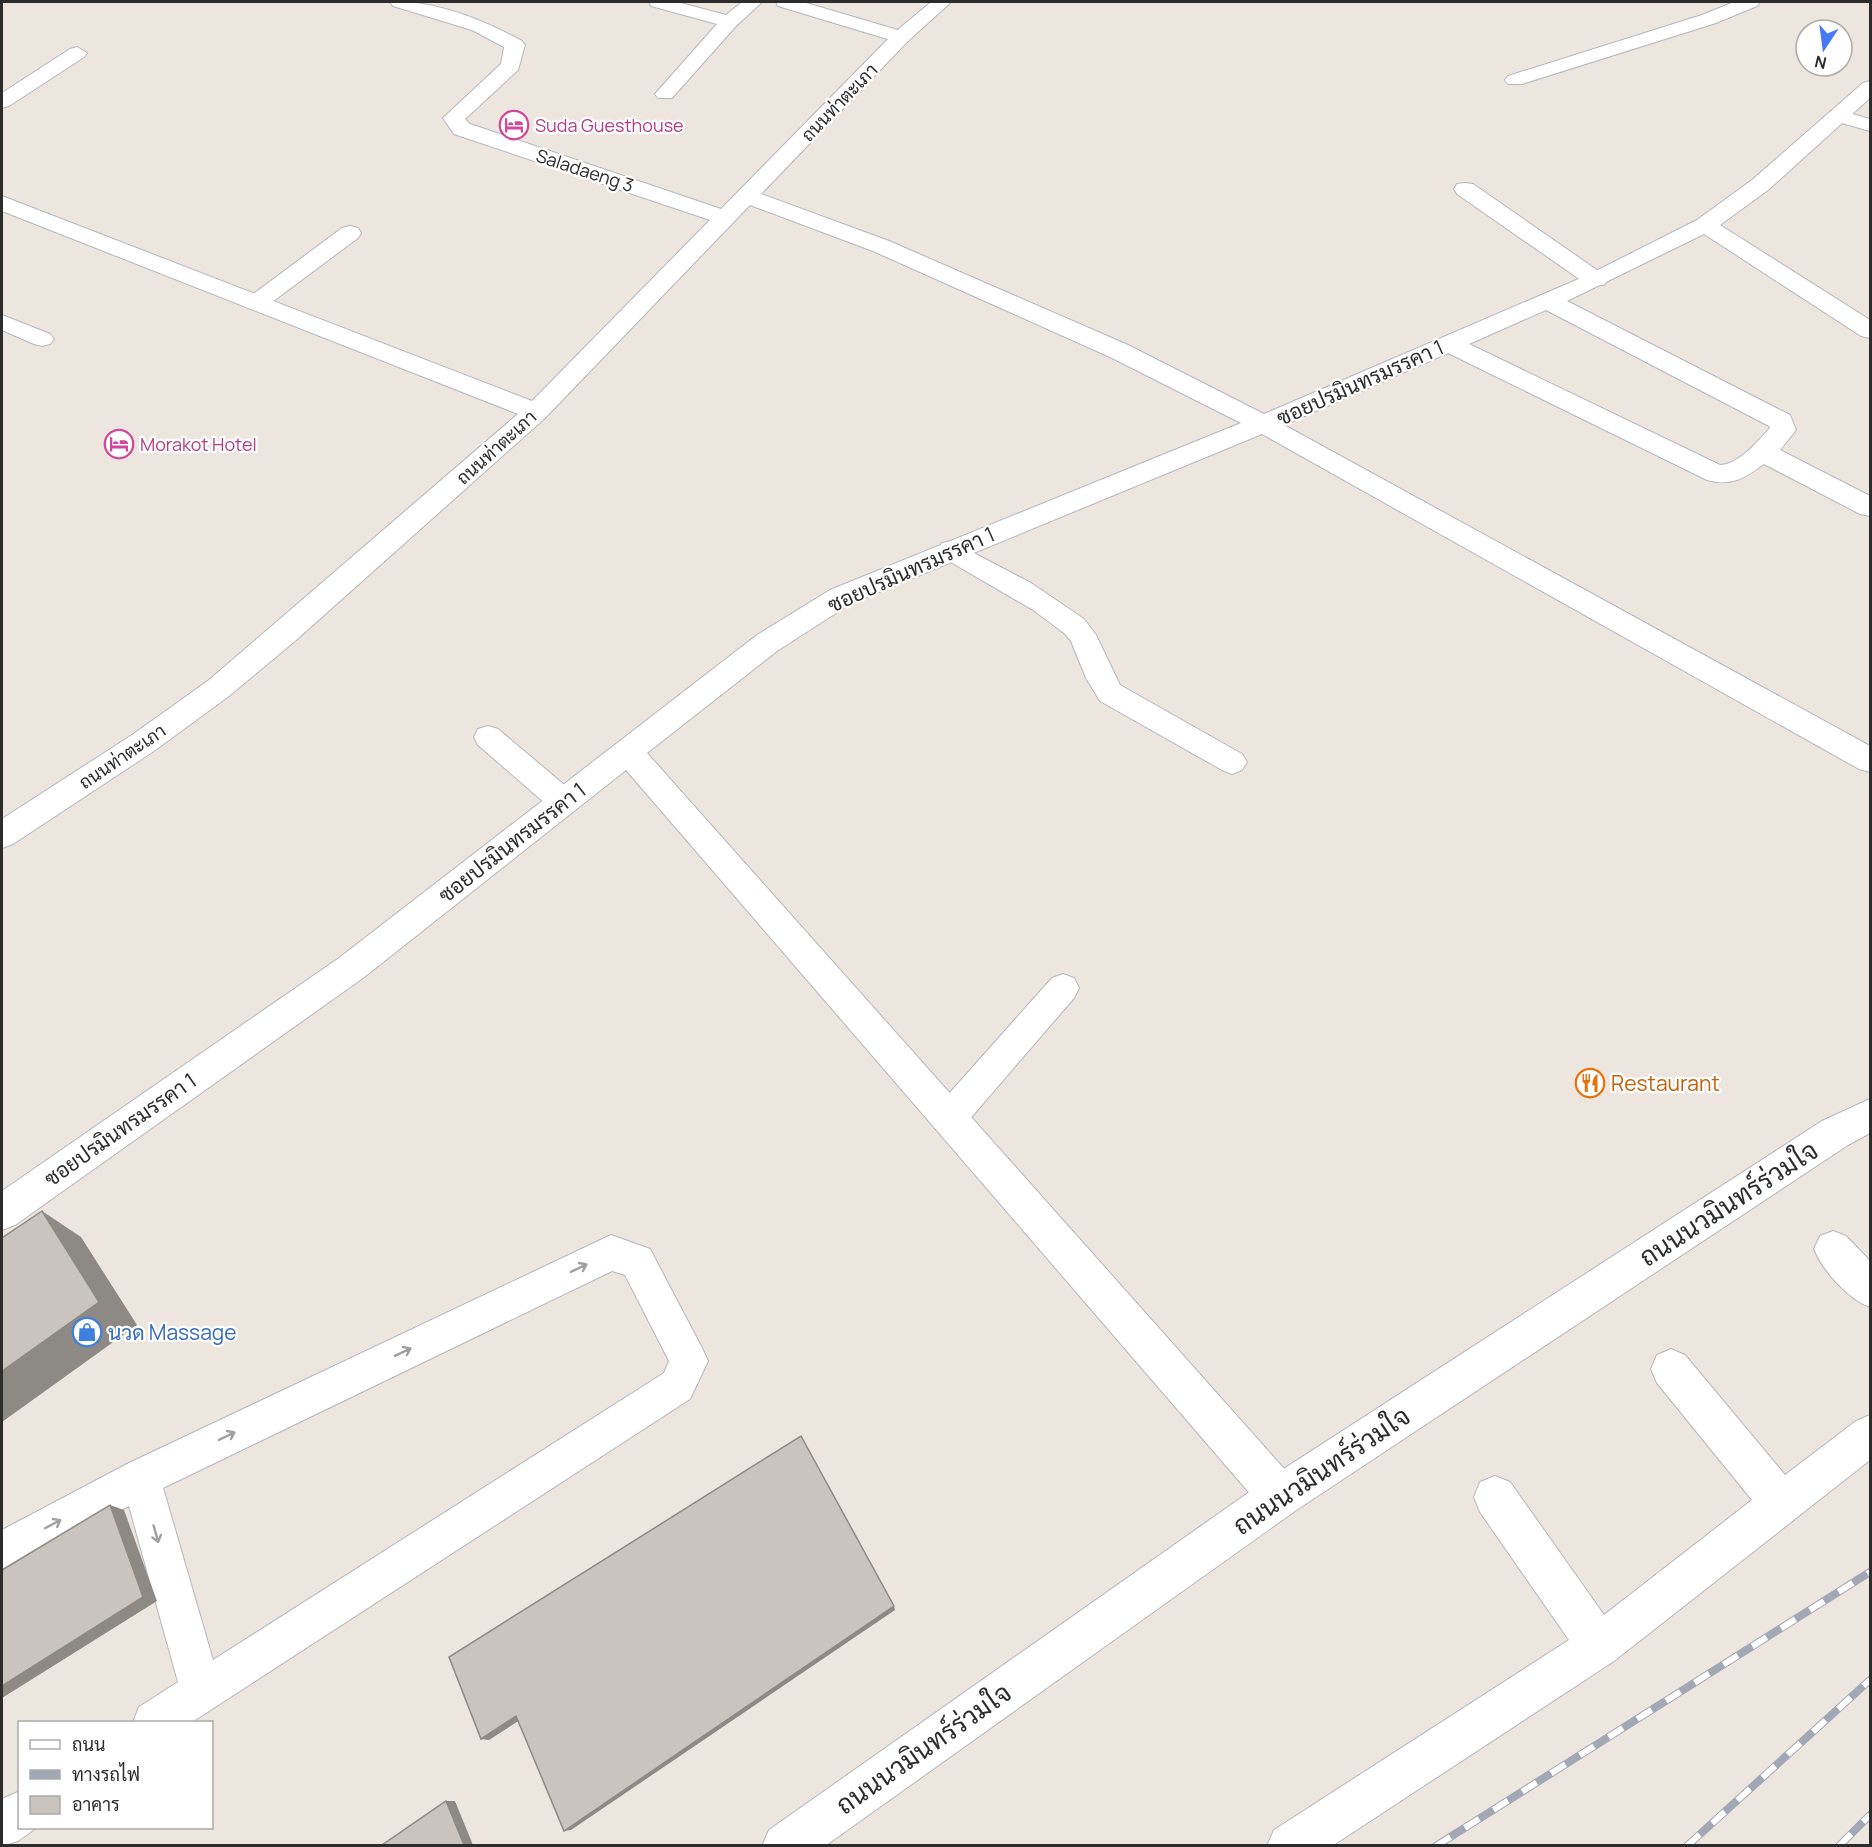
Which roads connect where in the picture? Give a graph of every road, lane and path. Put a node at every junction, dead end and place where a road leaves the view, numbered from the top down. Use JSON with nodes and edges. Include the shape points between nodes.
{"nodes":[{"id":1,"x":400,"y":2,"type":"edge"},
{"id":2,"x":658,"y":2,"type":"edge"},
{"id":3,"x":753,"y":2,"type":"edge"},
{"id":4,"x":785,"y":2,"type":"edge"},
{"id":5,"x":942,"y":2,"type":"edge"},
{"id":6,"x":1750,"y":2,"type":"edge"},
{"id":7,"x":729,"y":22,"type":"junction"},
{"id":8,"x":902,"y":37,"type":"junction"},
{"id":9,"x":77,"y":53,"type":"dead end"},
{"id":10,"x":1515,"y":80,"type":"dead end"},
{"id":11,"x":1870,"y":88,"type":"edge"},
{"id":12,"x":665,"y":94,"type":"dead end"},
{"id":13,"x":2,"y":102,"type":"edge"},
{"id":14,"x":1838,"y":116,"type":"junction"},
{"id":15,"x":1870,"y":124,"type":"edge"},
{"id":16,"x":1465,"y":189,"type":"dead end"},
{"id":17,"x":748,"y":196,"type":"junction"},
{"id":18,"x":2,"y":203,"type":"edge"},
{"id":19,"x":727,"y":218,"type":"junction"},
{"id":20,"x":1705,"y":225,"type":"junction"},
{"id":21,"x":350,"y":233,"type":"dead end"},
{"id":22,"x":1596,"y":280,"type":"junction"},
{"id":23,"x":1547,"y":302,"type":"junction"},
{"id":24,"x":256,"y":303,"type":"junction"},
{"id":25,"x":2,"y":322,"type":"edge"},
{"id":26,"x":1870,"y":331,"type":"edge"},
{"id":27,"x":42,"y":339,"type":"dead end"},
{"id":28,"x":1449,"y":344,"type":"junction"},
{"id":29,"x":536,"y":412,"type":"junction"},
{"id":30,"x":1263,"y":424,"type":"junction"},
{"id":31,"x":1763,"y":452,"type":"junction"},
{"id":32,"x":1870,"y":507,"type":"edge"},
{"id":33,"x":951,"y":550,"type":"junction"},
{"id":34,"x":488,"y":737,"type":"dead end"},
{"id":35,"x":628,"y":752,"type":"junction"},
{"id":36,"x":1870,"y":760,"type":"edge"},
{"id":37,"x":1232,"y":762,"type":"dead end"},
{"id":38,"x":564,"y":802,"type":"junction"},
{"id":39,"x":2,"y":835,"type":"edge"},
{"id":40,"x":1063,"y":988,"type":"dead end"},
{"id":41,"x":1870,"y":1115,"type":"edge"},
{"id":42,"x":950,"y":1117,"type":"junction"},
{"id":43,"x":2,"y":1212,"type":"edge"},
{"id":44,"x":1833,"y":1248,"type":"dead end"},
{"id":45,"x":1870,"y":1288,"type":"edge"},
{"id":46,"x":1671,"y":1369,"type":"dead end"},
{"id":47,"x":1870,"y":1435,"type":"edge"},
{"id":48,"x":141,"y":1478,"type":"junction"},
{"id":49,"x":1280,"y":1496,"type":"junction"},
{"id":50,"x":1495,"y":1497,"type":"dead end"},
{"id":51,"x":1782,"y":1504,"type":"junction"},
{"id":52,"x":2,"y":1551,"type":"edge"},
{"id":53,"x":1599,"y":1646,"type":"junction"},
{"id":54,"x":201,"y":1691,"type":"junction"},
{"id":55,"x":156,"y":1721,"type":"edge"},
{"id":56,"x":18,"y":1814,"type":"edge"},
{"id":57,"x":2,"y":1825,"type":"edge"},
{"id":58,"x":786,"y":1845,"type":"edge"},
{"id":59,"x":1290,"y":1845,"type":"edge"}],
"edges":[{"from":1,"to":19,"type":"street","name":"Saladaeng 3","via":[[478,26],[516,45],[511,66],[454,118],[462,129]]},
{"from":2,"to":7,"type":"lane"},
{"from":3,"to":7,"type":"lane"},
{"from":4,"to":8,"type":"lane"},
{"from":5,"to":8,"type":"street","name":"ถนนท่าตะเภา"},
{"from":6,"to":10,"type":"street","via":[[1709,19]]},
{"from":7,"to":12,"type":"lane"},
{"from":8,"to":17,"type":"street","name":"ถนนท่าตะเภา"},
{"from":9,"to":13,"type":"lane"},
{"from":11,"to":14,"type":"street","name":"ซอยปรมินทรมรรคา 1"},
{"from":14,"to":15,"type":"lane"},
{"from":14,"to":20,"type":"street","name":"ซอยปรมินทรมรรคา 1","via":[[1760,185]]},
{"from":16,"to":22,"type":"lane"},
{"from":17,"to":19,"type":"street","name":"ถนนท่าตะเภา"},
{"from":17,"to":30,"type":"street","via":[[881,246],[1119,351]]},
{"from":18,"to":24,"type":"street"},
{"from":19,"to":29,"type":"street","name":"ถนนท่าตะเภา"},
{"from":20,"to":22,"type":"street","name":"ซอยปรมินทรมรรคา 1"},
{"from":20,"to":26,"type":"street"},
{"from":21,"to":24,"type":"lane"},
{"from":22,"to":23,"type":"street","name":"ซอยปรมินทรมรรคา 1"},
{"from":23,"to":28,"type":"street","name":"ซอยปรมินทรมรรคา 1"},
{"from":23,"to":31,"type":"street","via":[[1781,421],[1784,430]]},
{"from":24,"to":29,"type":"street"},
{"from":25,"to":27,"type":"lane"},
{"from":28,"to":30,"type":"street","name":"ซอยปรมินทรมรรคา 1"},
{"from":28,"to":31,"type":"street","via":[[1716,474],[1732,474]]},
{"from":29,"to":39,"type":"street","name":"ถนนท่าตะเภา","via":[[219,688]]},
{"from":30,"to":33,"type":"street","name":"ซอยปรมินทรมรรคา 1"},
{"from":30,"to":36,"type":"street"},
{"from":31,"to":32,"type":"street"},
{"from":33,"to":35,"type":"street","name":"ซอยปรมินทรมรรคา 1","via":[[840,597],[767,643]]},
{"from":33,"to":37,"type":"lane","via":[[1065,618],[1082,634],[1097,676],[1110,693]]},
{"from":34,"to":38,"type":"lane"},
{"from":35,"to":38,"type":"street","name":"ซอยปรมินทรมรรคา 1"},
{"from":35,"to":42,"type":"street"},
{"from":38,"to":43,"type":"street","name":"ซอยปรมินทรมรรคา 1","via":[[351,968]]},
{"from":40,"to":42,"type":"lane"},
{"from":41,"to":49,"type":"street","name":"ถนนนวมินทร์ร่วมใจ","via":[[1835,1133]]},
{"from":42,"to":49,"type":"street"},
{"from":44,"to":45,"type":"street"},
{"from":46,"to":51,"type":"street"},
{"from":47,"to":51,"type":"street"},
{"from":52,"to":48,"type":"lane","one_way":true},
{"from":48,"to":54,"type":"lane","one_way":true},
{"from":48,"to":54,"type":"lane","one_way":true,"via":[[611,1252],[638,1261],[689,1361],[677,1386]]},
{"from":49,"to":58,"type":"street","name":"ถนนนวมินทร์ร่วมใจ"},
{"from":50,"to":53,"type":"street"},
{"from":51,"to":53,"type":"street"},
{"from":53,"to":59,"type":"street"},
{"from":54,"to":55,"type":"lane"},
{"from":56,"to":57,"type":"lane"}]}
